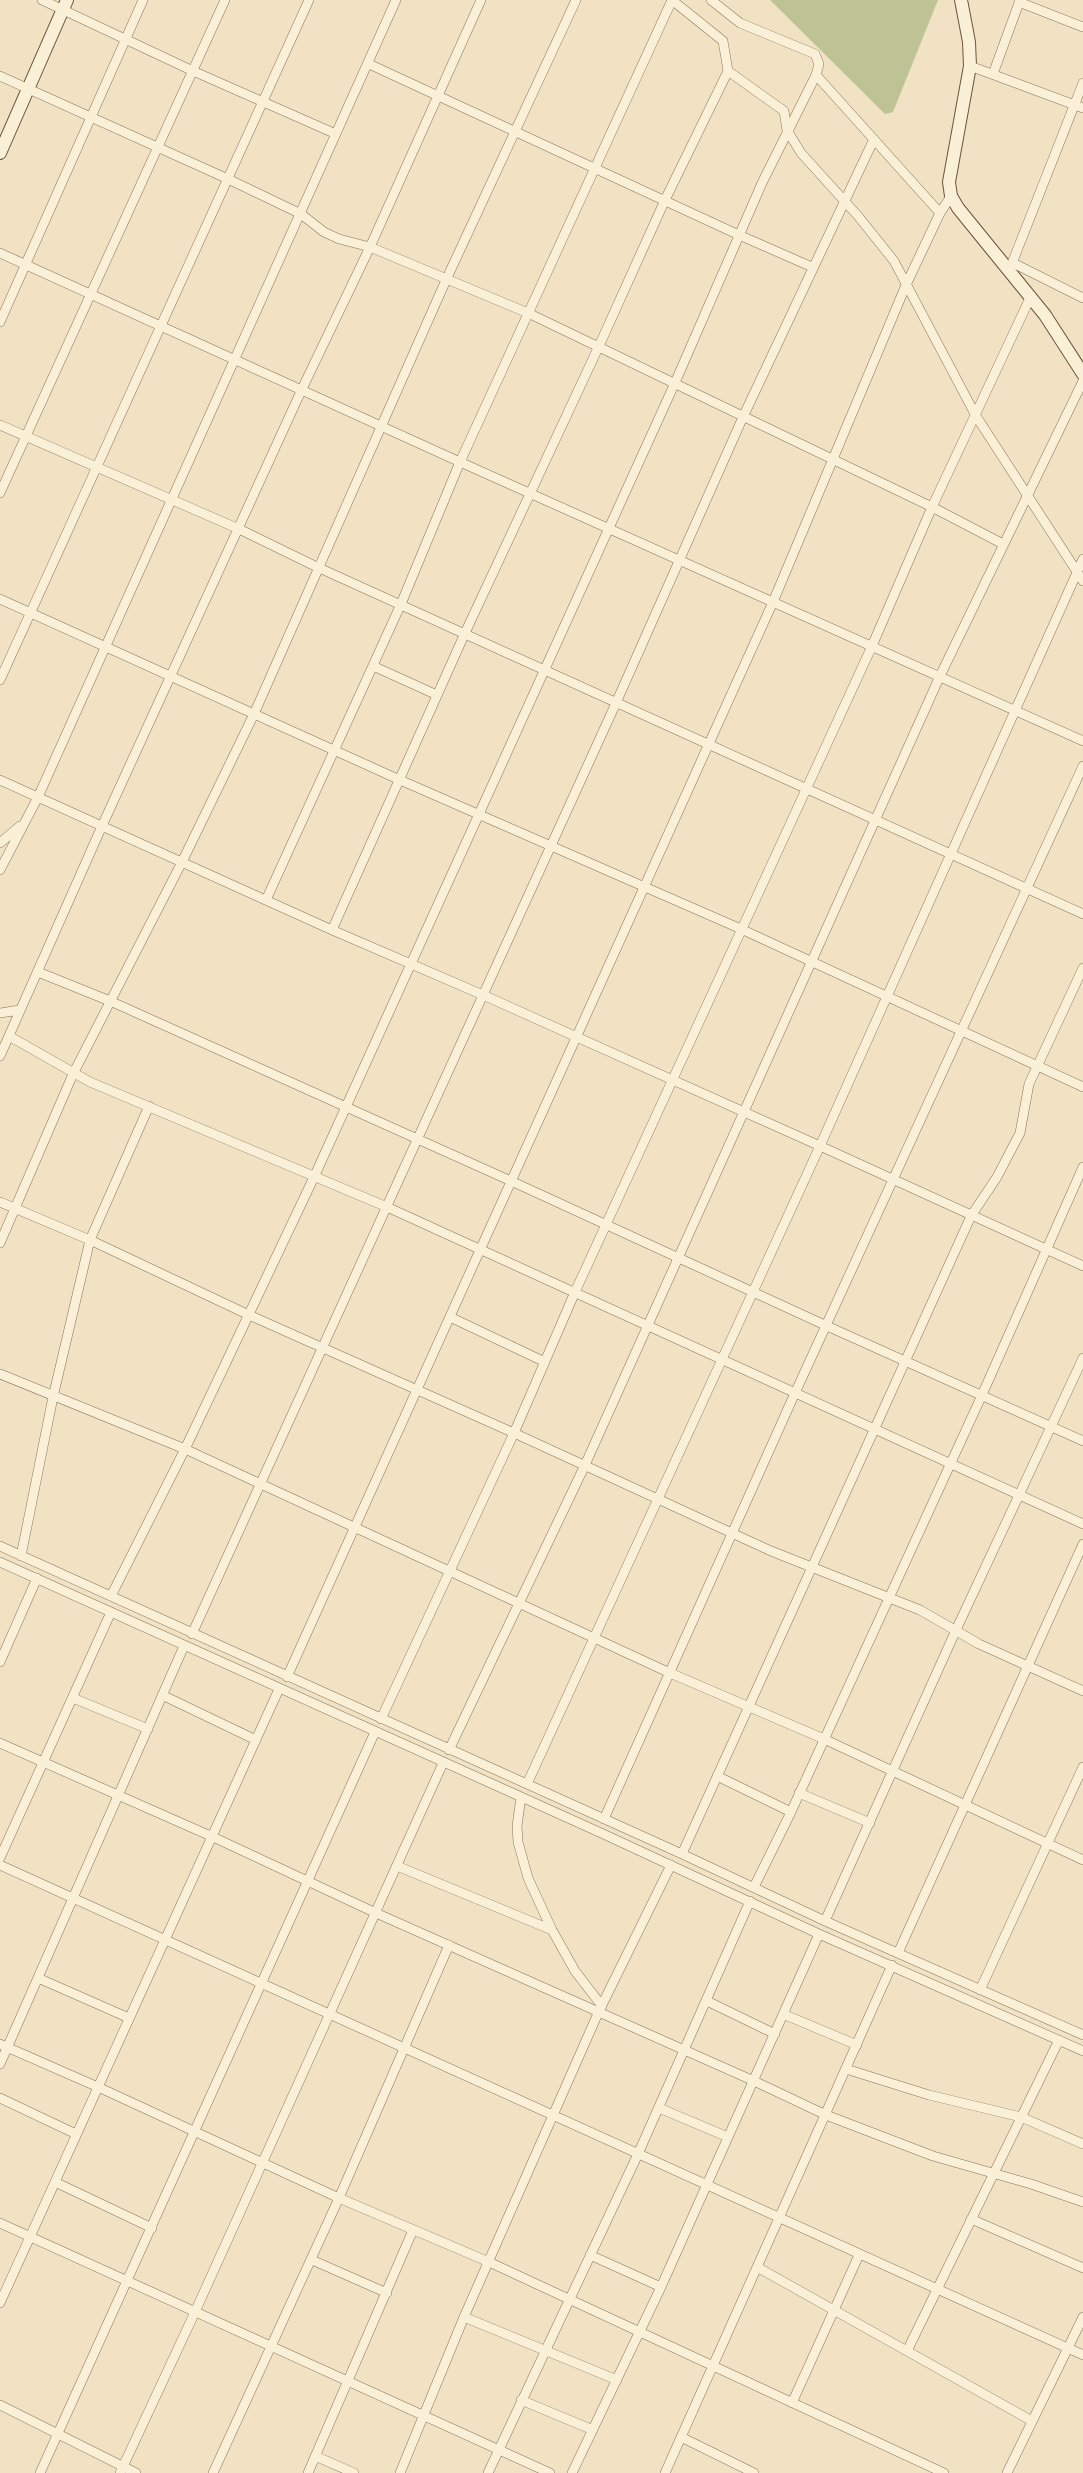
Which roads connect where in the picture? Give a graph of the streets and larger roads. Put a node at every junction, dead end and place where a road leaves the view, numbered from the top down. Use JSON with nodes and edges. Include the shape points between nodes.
{"nodes":[{"id":1,"x":42,"y":0,"type":"edge"},
{"id":2,"x":143,"y":0,"type":"edge"},
{"id":3,"x":225,"y":0,"type":"edge"},
{"id":4,"x":309,"y":0,"type":"edge"},
{"id":5,"x":396,"y":0,"type":"edge"},
{"id":6,"x":481,"y":0,"type":"edge"},
{"id":7,"x":576,"y":0,"type":"edge"},
{"id":8,"x":672,"y":0,"type":"edge"},
{"id":9,"x":711,"y":0,"type":"edge"},
{"id":10,"x":961,"y":0,"type":"edge"},
{"id":11,"x":1020,"y":1,"type":"edge"},
{"id":12,"x":65,"y":5,"type":"edge"},
{"id":13,"x":1083,"y":27,"type":"edge"},
{"id":14,"x":127,"y":38,"type":"junction"},
{"id":15,"x":369,"y":64,"type":"junction"},
{"id":16,"x":970,"y":66,"type":"junction"},
{"id":17,"x":728,"y":71,"type":"junction"},
{"id":18,"x":193,"y":72,"type":"junction"},
{"id":19,"x":993,"y":74,"type":"junction"},
{"id":20,"x":816,"y":75,"type":"junction"},
{"id":21,"x":0,"y":76,"type":"edge"},
{"id":22,"x":1083,"y":83,"type":"edge"},
{"id":23,"x":29,"y":90,"type":"junction"},
{"id":24,"x":438,"y":95,"type":"junction"},
{"id":25,"x":264,"y":103,"type":"junction"},
{"id":26,"x":1079,"y":106,"type":"edge"},
{"id":27,"x":92,"y":118,"type":"junction"},
{"id":28,"x":515,"y":130,"type":"junction"},
{"id":29,"x":787,"y":130,"type":"junction"},
{"id":30,"x":336,"y":134,"type":"junction"},
{"id":31,"x":874,"y":138,"type":"junction"},
{"id":32,"x":158,"y":149,"type":"junction"},
{"id":33,"x":0,"y":152,"type":"edge"},
{"id":34,"x":595,"y":167,"type":"junction"},
{"id":35,"x":228,"y":179,"type":"junction"},
{"id":36,"x":951,"y":196,"type":"junction"},
{"id":37,"x":665,"y":200,"type":"junction"},
{"id":38,"x":844,"y":201,"type":"junction"},
{"id":39,"x":940,"y":213,"type":"junction"},
{"id":40,"x":301,"y":214,"type":"junction"},
{"id":41,"x":740,"y":235,"type":"junction"},
{"id":42,"x":370,"y":246,"type":"junction"},
{"id":43,"x":0,"y":253,"type":"edge"},
{"id":44,"x":26,"y":265,"type":"junction"},
{"id":45,"x":812,"y":267,"type":"junction"},
{"id":46,"x":1011,"y":267,"type":"junction"},
{"id":47,"x":446,"y":280,"type":"junction"},
{"id":48,"x":906,"y":285,"type":"junction"},
{"id":49,"x":90,"y":295,"type":"junction"},
{"id":50,"x":1031,"y":296,"type":"junction"},
{"id":51,"x":1083,"y":298,"type":"edge"},
{"id":52,"x":528,"y":313,"type":"junction"},
{"id":53,"x":0,"y":322,"type":"edge"},
{"id":54,"x":160,"y":327,"type":"junction"},
{"id":55,"x":599,"y":346,"type":"junction"},
{"id":56,"x":234,"y":359,"type":"junction"},
{"id":57,"x":1083,"y":374,"type":"edge"},
{"id":58,"x":1083,"y":381,"type":"edge"},
{"id":59,"x":674,"y":384,"type":"junction"},
{"id":60,"x":302,"y":389,"type":"junction"},
{"id":61,"x":976,"y":416,"type":"junction"},
{"id":62,"x":743,"y":417,"type":"junction"},
{"id":63,"x":0,"y":425,"type":"edge"},
{"id":64,"x":380,"y":426,"type":"junction"},
{"id":65,"x":26,"y":437,"type":"junction"},
{"id":66,"x":835,"y":460,"type":"junction"},
{"id":67,"x":460,"y":462,"type":"junction"},
{"id":68,"x":97,"y":469,"type":"junction"},
{"id":69,"x":0,"y":493,"type":"edge"},
{"id":70,"x":530,"y":493,"type":"junction"},
{"id":71,"x":1027,"y":494,"type":"junction"},
{"id":72,"x":170,"y":501,"type":"junction"},
{"id":73,"x":932,"y":507,"type":"junction"},
{"id":74,"x":608,"y":528,"type":"junction"},
{"id":75,"x":240,"y":529,"type":"junction"},
{"id":76,"x":1004,"y":544,"type":"junction"},
{"id":77,"x":1083,"y":559,"type":"edge"},
{"id":78,"x":679,"y":560,"type":"junction"},
{"id":79,"x":318,"y":567,"type":"junction"},
{"id":80,"x":1077,"y":570,"type":"junction"},
{"id":81,"x":1083,"y":581,"type":"edge"},
{"id":82,"x":0,"y":599,"type":"edge"},
{"id":83,"x":774,"y":602,"type":"junction"},
{"id":84,"x":401,"y":604,"type":"junction"},
{"id":85,"x":31,"y":613,"type":"junction"},
{"id":86,"x":465,"y":633,"type":"junction"},
{"id":87,"x":106,"y":646,"type":"junction"},
{"id":88,"x":872,"y":646,"type":"junction"},
{"id":89,"x":373,"y":666,"type":"junction"},
{"id":90,"x":544,"y":669,"type":"junction"},
{"id":91,"x":171,"y":676,"type":"junction"},
{"id":92,"x":940,"y":676,"type":"junction"},
{"id":93,"x":0,"y":680,"type":"edge"},
{"id":94,"x":438,"y":695,"type":"junction"},
{"id":95,"x":616,"y":702,"type":"junction"},
{"id":96,"x":1015,"y":711,"type":"junction"},
{"id":97,"x":254,"y":714,"type":"junction"},
{"id":98,"x":1083,"y":741,"type":"edge"},
{"id":99,"x":709,"y":744,"type":"junction"},
{"id":100,"x":335,"y":750,"type":"junction"},
{"id":101,"x":1083,"y":766,"type":"edge"},
{"id":102,"x":0,"y":780,"type":"edge"},
{"id":103,"x":400,"y":780,"type":"junction"},
{"id":104,"x":806,"y":789,"type":"junction"},
{"id":105,"x":38,"y":797,"type":"junction"},
{"id":106,"x":478,"y":814,"type":"junction"},
{"id":107,"x":875,"y":821,"type":"junction"},
{"id":108,"x":22,"y":824,"type":"junction"},
{"id":109,"x":102,"y":826,"type":"junction"},
{"id":110,"x":0,"y":843,"type":"edge"},
{"id":111,"x":550,"y":845,"type":"junction"},
{"id":112,"x":949,"y":854,"type":"junction"},
{"id":113,"x":182,"y":862,"type":"junction"},
{"id":114,"x":0,"y":870,"type":"edge"},
{"id":115,"x":645,"y":887,"type":"junction"},
{"id":116,"x":1026,"y":888,"type":"junction"},
{"id":117,"x":266,"y":900,"type":"junction"},
{"id":118,"x":1083,"y":914,"type":"edge"},
{"id":119,"x":741,"y":929,"type":"junction"},
{"id":120,"x":332,"y":930,"type":"junction"},
{"id":121,"x":412,"y":964,"type":"junction"},
{"id":122,"x":812,"y":964,"type":"junction"},
{"id":123,"x":1083,"y":968,"type":"edge"},
{"id":124,"x":38,"y":972,"type":"junction"},
{"id":125,"x":483,"y":995,"type":"junction"},
{"id":126,"x":886,"y":997,"type":"junction"},
{"id":127,"x":110,"y":1001,"type":"junction"},
{"id":128,"x":20,"y":1010,"type":"junction"},
{"id":129,"x":0,"y":1013,"type":"edge"},
{"id":130,"x":960,"y":1031,"type":"junction"},
{"id":131,"x":9,"y":1036,"type":"junction"},
{"id":132,"x":578,"y":1037,"type":"junction"},
{"id":133,"x":0,"y":1056,"type":"edge"},
{"id":134,"x":1037,"y":1065,"type":"junction"},
{"id":135,"x":73,"y":1074,"type":"junction"},
{"id":136,"x":672,"y":1080,"type":"junction"},
{"id":137,"x":1083,"y":1087,"type":"edge"},
{"id":138,"x":148,"y":1106,"type":"junction"},
{"id":139,"x":346,"y":1108,"type":"junction"},
{"id":140,"x":744,"y":1112,"type":"junction"},
{"id":141,"x":417,"y":1139,"type":"junction"},
{"id":142,"x":820,"y":1146,"type":"junction"},
{"id":143,"x":1083,"y":1167,"type":"edge"},
{"id":144,"x":315,"y":1176,"type":"junction"},
{"id":145,"x":892,"y":1180,"type":"junction"},
{"id":146,"x":511,"y":1181,"type":"junction"},
{"id":147,"x":0,"y":1202,"type":"edge"},
{"id":148,"x":387,"y":1207,"type":"junction"},
{"id":149,"x":14,"y":1209,"type":"junction"},
{"id":150,"x":971,"y":1216,"type":"junction"},
{"id":151,"x":607,"y":1224,"type":"junction"},
{"id":152,"x":90,"y":1240,"type":"junction"},
{"id":153,"x":0,"y":1243,"type":"edge"},
{"id":154,"x":1046,"y":1249,"type":"junction"},
{"id":155,"x":481,"y":1251,"type":"junction"},
{"id":156,"x":679,"y":1258,"type":"junction"},
{"id":157,"x":1083,"y":1266,"type":"edge"},
{"id":158,"x":752,"y":1291,"type":"junction"},
{"id":159,"x":575,"y":1292,"type":"junction"},
{"id":160,"x":249,"y":1315,"type":"junction"},
{"id":161,"x":450,"y":1317,"type":"junction"},
{"id":162,"x":647,"y":1325,"type":"junction"},
{"id":163,"x":827,"y":1326,"type":"junction"},
{"id":164,"x":323,"y":1348,"type":"junction"},
{"id":165,"x":1083,"y":1358,"type":"edge"},
{"id":166,"x":720,"y":1359,"type":"junction"},
{"id":167,"x":906,"y":1361,"type":"junction"},
{"id":168,"x":545,"y":1362,"type":"junction"},
{"id":169,"x":0,"y":1374,"type":"edge"},
{"id":170,"x":418,"y":1390,"type":"junction"},
{"id":171,"x":794,"y":1393,"type":"junction"},
{"id":172,"x":982,"y":1395,"type":"junction"},
{"id":173,"x":53,"y":1397,"type":"junction"},
{"id":174,"x":1051,"y":1427,"type":"junction"},
{"id":175,"x":874,"y":1428,"type":"junction"},
{"id":176,"x":514,"y":1433,"type":"junction"},
{"id":177,"x":1083,"y":1441,"type":"edge"},
{"id":178,"x":185,"y":1449,"type":"junction"},
{"id":179,"x":951,"y":1462,"type":"junction"},
{"id":180,"x":585,"y":1465,"type":"junction"},
{"id":181,"x":261,"y":1485,"type":"junction"},
{"id":182,"x":1020,"y":1496,"type":"junction"},
{"id":183,"x":658,"y":1499,"type":"junction"},
{"id":184,"x":1083,"y":1524,"type":"edge"},
{"id":185,"x":355,"y":1527,"type":"junction"},
{"id":186,"x":732,"y":1533,"type":"junction"},
{"id":187,"x":1083,"y":1544,"type":"edge"},
{"id":188,"x":0,"y":1546,"type":"edge"},
{"id":189,"x":21,"y":1556,"type":"junction"},
{"id":190,"x":0,"y":1562,"type":"edge"},
{"id":191,"x":811,"y":1567,"type":"junction"},
{"id":192,"x":451,"y":1571,"type":"junction"},
{"id":193,"x":37,"y":1578,"type":"junction"},
{"id":194,"x":111,"y":1596,"type":"junction"},
{"id":195,"x":890,"y":1598,"type":"junction"},
{"id":196,"x":520,"y":1603,"type":"junction"},
{"id":197,"x":111,"y":1612,"type":"junction"},
{"id":198,"x":956,"y":1630,"type":"junction"},
{"id":199,"x":192,"y":1634,"type":"junction"},
{"id":200,"x":595,"y":1638,"type":"junction"},
{"id":201,"x":184,"y":1646,"type":"junction"},
{"id":202,"x":0,"y":1662,"type":"edge"},
{"id":203,"x":1026,"y":1666,"type":"junction"},
{"id":204,"x":670,"y":1673,"type":"junction"},
{"id":205,"x":287,"y":1677,"type":"junction"},
{"id":206,"x":279,"y":1689,"type":"junction"},
{"id":207,"x":1083,"y":1691,"type":"edge"},
{"id":208,"x":162,"y":1695,"type":"junction"},
{"id":209,"x":73,"y":1698,"type":"junction"},
{"id":210,"x":747,"y":1707,"type":"junction"},
{"id":211,"x":381,"y":1719,"type":"junction"},
{"id":212,"x":148,"y":1729,"type":"junction"},
{"id":213,"x":376,"y":1732,"type":"junction"},
{"id":214,"x":824,"y":1739,"type":"junction"},
{"id":215,"x":256,"y":1740,"type":"junction"},
{"id":216,"x":0,"y":1743,"type":"edge"},
{"id":217,"x":449,"y":1750,"type":"junction"},
{"id":218,"x":43,"y":1762,"type":"junction"},
{"id":219,"x":443,"y":1763,"type":"junction"},
{"id":220,"x":1083,"y":1767,"type":"edge"},
{"id":221,"x":893,"y":1772,"type":"junction"},
{"id":222,"x":717,"y":1776,"type":"junction"},
{"id":223,"x":527,"y":1784,"type":"junction"},
{"id":224,"x":799,"y":1793,"type":"junction"},
{"id":225,"x":119,"y":1796,"type":"junction"},
{"id":226,"x":521,"y":1797,"type":"junction"},
{"id":227,"x":964,"y":1803,"type":"junction"},
{"id":228,"x":791,"y":1812,"type":"junction"},
{"id":229,"x":604,"y":1819,"type":"junction"},
{"id":230,"x":870,"y":1823,"type":"junction"},
{"id":231,"x":212,"y":1837,"type":"junction"},
{"id":232,"x":1047,"y":1843,"type":"junction"},
{"id":233,"x":682,"y":1854,"type":"junction"},
{"id":234,"x":0,"y":1858,"type":"edge"},
{"id":235,"x":1083,"y":1860,"type":"edge"},
{"id":236,"x":0,"y":1865,"type":"edge"},
{"id":237,"x":671,"y":1865,"type":"junction"},
{"id":238,"x":397,"y":1866,"type":"junction"},
{"id":239,"x":308,"y":1880,"type":"junction"},
{"id":240,"x":754,"y":1888,"type":"junction"},
{"id":241,"x":74,"y":1898,"type":"junction"},
{"id":242,"x":750,"y":1902,"type":"junction"},
{"id":243,"x":376,"y":1913,"type":"junction"},
{"id":244,"x":825,"y":1921,"type":"junction"},
{"id":245,"x":552,"y":1930,"type":"junction"},
{"id":246,"x":819,"y":1934,"type":"junction"},
{"id":247,"x":165,"y":1940,"type":"junction"},
{"id":248,"x":449,"y":1945,"type":"junction"},
{"id":249,"x":898,"y":1952,"type":"junction"},
{"id":250,"x":892,"y":1965,"type":"junction"},
{"id":251,"x":38,"y":1978,"type":"junction"},
{"id":252,"x":260,"y":1983,"type":"junction"},
{"id":253,"x":980,"y":1990,"type":"junction"},
{"id":254,"x":707,"y":2001,"type":"junction"},
{"id":255,"x":601,"y":2009,"type":"junction"},
{"id":256,"x":329,"y":2014,"type":"junction"},
{"id":257,"x":783,"y":2014,"type":"junction"},
{"id":258,"x":129,"y":2018,"type":"junction"},
{"id":259,"x":775,"y":2034,"type":"junction"},
{"id":260,"x":1083,"y":2035,"type":"edge"},
{"id":261,"x":1059,"y":2040,"type":"junction"},
{"id":262,"x":4,"y":2045,"type":"edge"},
{"id":263,"x":857,"y":2045,"type":"junction"},
{"id":264,"x":404,"y":2048,"type":"junction"},
{"id":265,"x":685,"y":2050,"type":"junction"},
{"id":266,"x":1083,"y":2051,"type":"edge"},
{"id":267,"x":0,"y":2064,"type":"edge"},
{"id":268,"x":846,"y":2069,"type":"junction"},
{"id":269,"x":754,"y":2081,"type":"junction"},
{"id":270,"x":98,"y":2086,"type":"junction"},
{"id":271,"x":0,"y":2098,"type":"edge"},
{"id":272,"x":658,"y":2108,"type":"junction"},
{"id":273,"x":826,"y":2115,"type":"junction"},
{"id":274,"x":554,"y":2116,"type":"junction"},
{"id":275,"x":1021,"y":2117,"type":"junction"},
{"id":276,"x":196,"y":2131,"type":"junction"},
{"id":277,"x":76,"y":2134,"type":"junction"},
{"id":278,"x":728,"y":2138,"type":"junction"},
{"id":279,"x":1083,"y":2144,"type":"edge"},
{"id":280,"x":638,"y":2154,"type":"junction"},
{"id":281,"x":262,"y":2162,"type":"junction"},
{"id":282,"x":993,"y":2174,"type":"junction"},
{"id":283,"x":55,"y":2182,"type":"junction"},
{"id":284,"x":706,"y":2186,"type":"junction"},
{"id":285,"x":339,"y":2198,"type":"junction"},
{"id":286,"x":1083,"y":2202,"type":"edge"},
{"id":287,"x":779,"y":2219,"type":"junction"},
{"id":288,"x":971,"y":2219,"type":"junction"},
{"id":289,"x":0,"y":2223,"type":"edge"},
{"id":290,"x":152,"y":2228,"type":"junction"},
{"id":291,"x":413,"y":2230,"type":"junction"},
{"id":292,"x":30,"y":2236,"type":"junction"},
{"id":293,"x":590,"y":2255,"type":"junction"},
{"id":294,"x":859,"y":2255,"type":"junction"},
{"id":295,"x":312,"y":2260,"type":"junction"},
{"id":296,"x":489,"y":2262,"type":"junction"},
{"id":297,"x":757,"y":2267,"type":"junction"},
{"id":298,"x":1083,"y":2268,"type":"edge"},
{"id":299,"x":128,"y":2282,"type":"junction"},
{"id":300,"x":661,"y":2287,"type":"junction"},
{"id":301,"x":938,"y":2290,"type":"junction"},
{"id":302,"x":387,"y":2293,"type":"junction"},
{"id":303,"x":568,"y":2300,"type":"junction"},
{"id":304,"x":0,"y":2303,"type":"edge"},
{"id":305,"x":834,"y":2310,"type":"junction"},
{"id":306,"x":195,"y":2312,"type":"junction"},
{"id":307,"x":464,"y":2317,"type":"junction"},
{"id":308,"x":1083,"y":2317,"type":"edge"},
{"id":309,"x":639,"y":2333,"type":"junction"},
{"id":310,"x":272,"y":2346,"type":"junction"},
{"id":311,"x":1068,"y":2348,"type":"junction"},
{"id":312,"x":544,"y":2351,"type":"junction"},
{"id":313,"x":907,"y":2351,"type":"junction"},
{"id":314,"x":1083,"y":2355,"type":"edge"},
{"id":315,"x":714,"y":2367,"type":"junction"},
{"id":316,"x":617,"y":2380,"type":"junction"},
{"id":317,"x":349,"y":2382,"type":"junction"},
{"id":318,"x":521,"y":2400,"type":"junction"},
{"id":319,"x":792,"y":2403,"type":"junction"},
{"id":320,"x":0,"y":2406,"type":"edge"},
{"id":321,"x":424,"y":2414,"type":"junction"},
{"id":322,"x":1032,"y":2421,"type":"junction"},
{"id":323,"x":593,"y":2430,"type":"junction"},
{"id":324,"x":57,"y":2435,"type":"junction"},
{"id":325,"x":681,"y":2437,"type":"junction"},
{"id":326,"x":498,"y":2449,"type":"junction"},
{"id":327,"x":316,"y":2456,"type":"junction"},
{"id":328,"x":121,"y":2470,"type":"edge"},
{"id":329,"x":40,"y":2473,"type":"edge"},
{"id":330,"x":136,"y":2473,"type":"edge"},
{"id":331,"x":213,"y":2473,"type":"edge"},
{"id":332,"x":308,"y":2473,"type":"edge"},
{"id":333,"x":354,"y":2473,"type":"edge"},
{"id":334,"x":400,"y":2473,"type":"edge"},
{"id":335,"x":488,"y":2473,"type":"edge"},
{"id":336,"x":550,"y":2473,"type":"edge"},
{"id":337,"x":572,"y":2473,"type":"edge"},
{"id":338,"x":665,"y":2473,"type":"edge"},
{"id":339,"x":754,"y":2473,"type":"edge"},
{"id":340,"x":944,"y":2473,"type":"edge"},
{"id":341,"x":1007,"y":2473,"type":"edge"}],
"edges":[{"from":1,"to":12,"type":"street"},
{"from":2,"to":14,"type":"street"},
{"from":3,"to":18,"type":"street"},
{"from":4,"to":25,"type":"street"},
{"from":5,"to":15,"type":"street"},
{"from":6,"to":24,"type":"street"},
{"from":7,"to":28,"type":"street"},
{"from":8,"to":17,"type":"street","via":[[723,40]]},
{"from":8,"to":34,"type":"street"},
{"from":9,"to":20,"type":"street","via":[[740,23],[815,54],[820,64]]},
{"from":10,"to":16,"type":"street"},
{"from":11,"to":13,"type":"street"},
{"from":11,"to":19,"type":"street"},
{"from":12,"to":14,"type":"street"},
{"from":12,"to":23,"type":"street"},
{"from":14,"to":18,"type":"street"},
{"from":14,"to":27,"type":"street"},
{"from":15,"to":24,"type":"street"},
{"from":15,"to":30,"type":"street"},
{"from":16,"to":19,"type":"street"},
{"from":16,"to":36,"type":"street","via":[[949,182]]},
{"from":17,"to":29,"type":"street","via":[[784,111]]},
{"from":17,"to":37,"type":"street"},
{"from":18,"to":25,"type":"street"},
{"from":18,"to":32,"type":"street"},
{"from":19,"to":26,"type":"street"},
{"from":20,"to":29,"type":"street"},
{"from":20,"to":31,"type":"street"},
{"from":21,"to":23,"type":"street"},
{"from":22,"to":26,"type":"street"},
{"from":23,"to":27,"type":"street"},
{"from":23,"to":33,"type":"street"},
{"from":24,"to":28,"type":"street"},
{"from":24,"to":42,"type":"street"},
{"from":25,"to":30,"type":"street"},
{"from":25,"to":35,"type":"street"},
{"from":26,"to":46,"type":"street"},
{"from":27,"to":32,"type":"street"},
{"from":27,"to":44,"type":"street"},
{"from":28,"to":34,"type":"street"},
{"from":28,"to":47,"type":"street"},
{"from":29,"to":38,"type":"street","via":[[810,166]]},
{"from":29,"to":41,"type":"street"},
{"from":30,"to":40,"type":"street"},
{"from":31,"to":38,"type":"street"},
{"from":31,"to":39,"type":"street"},
{"from":32,"to":35,"type":"street"},
{"from":32,"to":49,"type":"street"},
{"from":34,"to":37,"type":"street"},
{"from":34,"to":52,"type":"street"},
{"from":35,"to":40,"type":"street"},
{"from":35,"to":54,"type":"street"},
{"from":36,"to":39,"type":"street"},
{"from":36,"to":46,"type":"street"},
{"from":37,"to":41,"type":"street"},
{"from":37,"to":55,"type":"street"},
{"from":38,"to":45,"type":"street"},
{"from":38,"to":48,"type":"street","via":[[885,248]]},
{"from":39,"to":48,"type":"street"},
{"from":40,"to":42,"type":"street","via":[[324,232]]},
{"from":40,"to":56,"type":"street"},
{"from":41,"to":45,"type":"street"},
{"from":41,"to":59,"type":"street"},
{"from":42,"to":47,"type":"street"},
{"from":42,"to":60,"type":"street"},
{"from":43,"to":44,"type":"street"},
{"from":44,"to":49,"type":"street"},
{"from":44,"to":53,"type":"street"},
{"from":45,"to":62,"type":"street"},
{"from":46,"to":50,"type":"street"},
{"from":46,"to":51,"type":"street"},
{"from":47,"to":52,"type":"street"},
{"from":47,"to":64,"type":"street"},
{"from":48,"to":61,"type":"street"},
{"from":48,"to":66,"type":"street"},
{"from":49,"to":54,"type":"street"},
{"from":49,"to":65,"type":"street"},
{"from":50,"to":57,"type":"street"},
{"from":50,"to":61,"type":"street"},
{"from":52,"to":55,"type":"street"},
{"from":52,"to":67,"type":"street"},
{"from":54,"to":56,"type":"street"},
{"from":54,"to":68,"type":"street"},
{"from":55,"to":59,"type":"street"},
{"from":55,"to":70,"type":"street"},
{"from":56,"to":60,"type":"street"},
{"from":56,"to":72,"type":"street"},
{"from":58,"to":71,"type":"street"},
{"from":59,"to":62,"type":"street"},
{"from":59,"to":74,"type":"street"},
{"from":60,"to":64,"type":"street"},
{"from":60,"to":75,"type":"street"},
{"from":61,"to":71,"type":"street"},
{"from":61,"to":73,"type":"street"},
{"from":62,"to":66,"type":"street"},
{"from":62,"to":78,"type":"street"},
{"from":63,"to":65,"type":"street"},
{"from":64,"to":67,"type":"street"},
{"from":64,"to":79,"type":"street"},
{"from":65,"to":68,"type":"street"},
{"from":65,"to":69,"type":"street"},
{"from":66,"to":73,"type":"street"},
{"from":66,"to":83,"type":"street"},
{"from":67,"to":70,"type":"street"},
{"from":67,"to":84,"type":"street"},
{"from":68,"to":72,"type":"street"},
{"from":68,"to":85,"type":"street"},
{"from":70,"to":74,"type":"street"},
{"from":70,"to":86,"type":"street"},
{"from":71,"to":76,"type":"street"},
{"from":71,"to":80,"type":"street"},
{"from":72,"to":75,"type":"street"},
{"from":72,"to":87,"type":"street"},
{"from":73,"to":76,"type":"street"},
{"from":73,"to":88,"type":"street"},
{"from":74,"to":78,"type":"street"},
{"from":74,"to":90,"type":"street"},
{"from":75,"to":79,"type":"street"},
{"from":75,"to":91,"type":"street"},
{"from":76,"to":92,"type":"street"},
{"from":77,"to":80,"type":"street"},
{"from":78,"to":83,"type":"street"},
{"from":78,"to":95,"type":"street"},
{"from":79,"to":84,"type":"street"},
{"from":79,"to":97,"type":"street"},
{"from":80,"to":81,"type":"street"},
{"from":80,"to":96,"type":"street"},
{"from":82,"to":85,"type":"street"},
{"from":83,"to":88,"type":"street"},
{"from":83,"to":99,"type":"street"},
{"from":84,"to":86,"type":"street"},
{"from":84,"to":89,"type":"street"},
{"from":85,"to":87,"type":"street"},
{"from":85,"to":93,"type":"street"},
{"from":86,"to":90,"type":"street"},
{"from":86,"to":94,"type":"street"},
{"from":87,"to":91,"type":"street"},
{"from":87,"to":105,"type":"street"},
{"from":88,"to":92,"type":"street"},
{"from":88,"to":104,"type":"street"},
{"from":89,"to":94,"type":"street"},
{"from":89,"to":100,"type":"street"},
{"from":90,"to":95,"type":"street"},
{"from":90,"to":106,"type":"street"},
{"from":91,"to":97,"type":"street"},
{"from":91,"to":109,"type":"street"},
{"from":92,"to":96,"type":"street"},
{"from":92,"to":107,"type":"street"},
{"from":94,"to":103,"type":"street"},
{"from":95,"to":99,"type":"street"},
{"from":95,"to":111,"type":"street"},
{"from":96,"to":98,"type":"street"},
{"from":96,"to":112,"type":"street"},
{"from":97,"to":100,"type":"street"},
{"from":97,"to":113,"type":"street"},
{"from":99,"to":104,"type":"street"},
{"from":99,"to":115,"type":"street"},
{"from":100,"to":103,"type":"street"},
{"from":100,"to":117,"type":"street"},
{"from":101,"to":116,"type":"street"},
{"from":102,"to":105,"type":"street"},
{"from":103,"to":106,"type":"street"},
{"from":103,"to":120,"type":"street"},
{"from":104,"to":107,"type":"street"},
{"from":104,"to":119,"type":"street"},
{"from":105,"to":108,"type":"street"},
{"from":105,"to":109,"type":"street"},
{"from":106,"to":111,"type":"street"},
{"from":106,"to":121,"type":"street"},
{"from":107,"to":112,"type":"street"},
{"from":107,"to":122,"type":"street"},
{"from":108,"to":110,"type":"street"},
{"from":108,"to":114,"type":"street"},
{"from":109,"to":113,"type":"street"},
{"from":109,"to":124,"type":"street"},
{"from":111,"to":115,"type":"street"},
{"from":111,"to":125,"type":"street"},
{"from":112,"to":116,"type":"street"},
{"from":112,"to":126,"type":"street"},
{"from":113,"to":117,"type":"street"},
{"from":113,"to":127,"type":"street"},
{"from":115,"to":119,"type":"street"},
{"from":115,"to":132,"type":"street"},
{"from":116,"to":118,"type":"street"},
{"from":116,"to":130,"type":"street"},
{"from":117,"to":120,"type":"street"},
{"from":119,"to":122,"type":"street"},
{"from":119,"to":136,"type":"street"},
{"from":120,"to":121,"type":"street"},
{"from":121,"to":125,"type":"street"},
{"from":121,"to":139,"type":"street"},
{"from":122,"to":126,"type":"street"},
{"from":122,"to":140,"type":"street"},
{"from":123,"to":134,"type":"street"},
{"from":124,"to":127,"type":"street"},
{"from":124,"to":128,"type":"street"},
{"from":125,"to":132,"type":"street"},
{"from":125,"to":141,"type":"street"},
{"from":126,"to":130,"type":"street"},
{"from":126,"to":142,"type":"street"},
{"from":127,"to":135,"type":"street"},
{"from":127,"to":139,"type":"street"},
{"from":128,"to":129,"type":"street"},
{"from":128,"to":131,"type":"street"},
{"from":130,"to":134,"type":"street"},
{"from":130,"to":145,"type":"street"},
{"from":131,"to":133,"type":"street"},
{"from":131,"to":135,"type":"street"},
{"from":132,"to":136,"type":"street"},
{"from":132,"to":146,"type":"street"},
{"from":134,"to":137,"type":"street"},
{"from":134,"to":150,"type":"street","via":[[1025,1096],[1020,1132],[997,1177]]},
{"from":135,"to":138,"type":"street"},
{"from":135,"to":149,"type":"street"},
{"from":136,"to":140,"type":"street"},
{"from":136,"to":151,"type":"street"},
{"from":138,"to":144,"type":"street"},
{"from":138,"to":152,"type":"street"},
{"from":139,"to":141,"type":"street"},
{"from":139,"to":144,"type":"street"},
{"from":140,"to":142,"type":"street"},
{"from":140,"to":156,"type":"street"},
{"from":141,"to":146,"type":"street"},
{"from":141,"to":148,"type":"street"},
{"from":142,"to":145,"type":"street"},
{"from":142,"to":158,"type":"street"},
{"from":143,"to":154,"type":"street"},
{"from":144,"to":148,"type":"street"},
{"from":144,"to":160,"type":"street"},
{"from":145,"to":150,"type":"street"},
{"from":145,"to":163,"type":"street"},
{"from":146,"to":151,"type":"street"},
{"from":146,"to":155,"type":"street"},
{"from":147,"to":149,"type":"street"},
{"from":148,"to":155,"type":"street"},
{"from":148,"to":164,"type":"street"},
{"from":149,"to":152,"type":"street"},
{"from":149,"to":153,"type":"street"},
{"from":150,"to":154,"type":"street"},
{"from":150,"to":167,"type":"street"},
{"from":151,"to":156,"type":"street"},
{"from":151,"to":159,"type":"street"},
{"from":152,"to":160,"type":"street"},
{"from":152,"to":173,"type":"street"},
{"from":154,"to":157,"type":"street"},
{"from":154,"to":172,"type":"street"},
{"from":155,"to":159,"type":"street"},
{"from":155,"to":161,"type":"street"},
{"from":156,"to":158,"type":"street"},
{"from":156,"to":162,"type":"street"},
{"from":158,"to":163,"type":"street"},
{"from":158,"to":166,"type":"street"},
{"from":159,"to":162,"type":"street"},
{"from":159,"to":168,"type":"street"},
{"from":160,"to":164,"type":"street"},
{"from":160,"to":178,"type":"street"},
{"from":161,"to":168,"type":"street"},
{"from":161,"to":170,"type":"street"},
{"from":162,"to":166,"type":"street"},
{"from":162,"to":180,"type":"street"},
{"from":163,"to":167,"type":"street"},
{"from":163,"to":171,"type":"street"},
{"from":164,"to":170,"type":"street"},
{"from":164,"to":181,"type":"street"},
{"from":165,"to":174,"type":"street"},
{"from":166,"to":171,"type":"street"},
{"from":166,"to":183,"type":"street"},
{"from":167,"to":172,"type":"street"},
{"from":167,"to":175,"type":"street"},
{"from":168,"to":176,"type":"street"},
{"from":169,"to":173,"type":"street"},
{"from":170,"to":176,"type":"street"},
{"from":170,"to":185,"type":"street"},
{"from":171,"to":175,"type":"street"},
{"from":171,"to":186,"type":"street"},
{"from":172,"to":174,"type":"street"},
{"from":172,"to":179,"type":"street"},
{"from":173,"to":178,"type":"street"},
{"from":173,"to":189,"type":"street"},
{"from":174,"to":177,"type":"street"},
{"from":174,"to":182,"type":"street"},
{"from":175,"to":179,"type":"street"},
{"from":175,"to":191,"type":"street"},
{"from":176,"to":180,"type":"street"},
{"from":176,"to":192,"type":"street"},
{"from":178,"to":181,"type":"street"},
{"from":178,"to":194,"type":"street"},
{"from":179,"to":182,"type":"street"},
{"from":179,"to":195,"type":"street"},
{"from":180,"to":183,"type":"street"},
{"from":180,"to":196,"type":"street"},
{"from":181,"to":185,"type":"street"},
{"from":181,"to":199,"type":"street"},
{"from":182,"to":184,"type":"street"},
{"from":182,"to":198,"type":"street"},
{"from":183,"to":186,"type":"street"},
{"from":183,"to":200,"type":"street"},
{"from":185,"to":192,"type":"street"},
{"from":185,"to":205,"type":"street"},
{"from":186,"to":191,"type":"street"},
{"from":186,"to":204,"type":"street"},
{"from":187,"to":203,"type":"street"},
{"from":188,"to":189,"type":"street"},
{"from":189,"to":194,"type":"street"},
{"from":190,"to":193,"type":"street"},
{"from":191,"to":195,"type":"street"},
{"from":191,"to":210,"type":"street"},
{"from":192,"to":196,"type":"street"},
{"from":192,"to":211,"type":"street"},
{"from":193,"to":197,"type":"street"},
{"from":193,"to":202,"type":"street"},
{"from":194,"to":199,"type":"street"},
{"from":195,"to":198,"type":"street"},
{"from":195,"to":214,"type":"street"},
{"from":196,"to":200,"type":"street"},
{"from":196,"to":217,"type":"street"},
{"from":197,"to":201,"type":"street"},
{"from":197,"to":209,"type":"street"},
{"from":198,"to":203,"type":"street"},
{"from":198,"to":221,"type":"street"},
{"from":199,"to":205,"type":"street"},
{"from":200,"to":204,"type":"street"},
{"from":200,"to":223,"type":"street"},
{"from":201,"to":206,"type":"street"},
{"from":201,"to":208,"type":"street"},
{"from":203,"to":207,"type":"street"},
{"from":203,"to":227,"type":"street"},
{"from":204,"to":210,"type":"street"},
{"from":204,"to":229,"type":"street"},
{"from":205,"to":211,"type":"street"},
{"from":206,"to":213,"type":"street"},
{"from":206,"to":215,"type":"street"},
{"from":208,"to":212,"type":"street"},
{"from":208,"to":215,"type":"street"},
{"from":209,"to":212,"type":"street"},
{"from":209,"to":218,"type":"street"},
{"from":210,"to":214,"type":"street"},
{"from":210,"to":222,"type":"street"},
{"from":211,"to":217,"type":"street"},
{"from":212,"to":225,"type":"street"},
{"from":213,"to":219,"type":"street"},
{"from":213,"to":239,"type":"street"},
{"from":214,"to":221,"type":"street"},
{"from":214,"to":224,"type":"street"},
{"from":215,"to":231,"type":"street"},
{"from":216,"to":218,"type":"street"},
{"from":217,"to":223,"type":"street"},
{"from":218,"to":225,"type":"street"},
{"from":218,"to":234,"type":"street"},
{"from":219,"to":226,"type":"street"},
{"from":219,"to":238,"type":"street"},
{"from":220,"to":232,"type":"street"},
{"from":221,"to":227,"type":"street"},
{"from":221,"to":230,"type":"street"},
{"from":222,"to":228,"type":"street"},
{"from":222,"to":233,"type":"street"},
{"from":223,"to":229,"type":"street"},
{"from":224,"to":228,"type":"street"},
{"from":224,"to":230,"type":"street"},
{"from":225,"to":231,"type":"street"},
{"from":225,"to":241,"type":"street"},
{"from":226,"to":237,"type":"street"},
{"from":226,"to":245,"type":"street","via":[[518,1842],[528,1878]]},
{"from":227,"to":232,"type":"street"},
{"from":227,"to":249,"type":"street"},
{"from":228,"to":240,"type":"street"},
{"from":229,"to":233,"type":"street"},
{"from":230,"to":244,"type":"street"},
{"from":231,"to":239,"type":"street"},
{"from":231,"to":247,"type":"street"},
{"from":232,"to":235,"type":"street"},
{"from":232,"to":253,"type":"street"},
{"from":233,"to":240,"type":"street"},
{"from":236,"to":241,"type":"street"},
{"from":237,"to":242,"type":"street"},
{"from":237,"to":255,"type":"street"},
{"from":238,"to":243,"type":"street"},
{"from":238,"to":245,"type":"street"},
{"from":239,"to":243,"type":"street"},
{"from":239,"to":252,"type":"street"},
{"from":240,"to":244,"type":"street"},
{"from":241,"to":247,"type":"street"},
{"from":241,"to":251,"type":"street"},
{"from":242,"to":246,"type":"street"},
{"from":242,"to":254,"type":"street"},
{"from":243,"to":248,"type":"street"},
{"from":243,"to":256,"type":"street"},
{"from":244,"to":249,"type":"street"},
{"from":245,"to":255,"type":"street"},
{"from":246,"to":250,"type":"street"},
{"from":246,"to":257,"type":"street"},
{"from":247,"to":252,"type":"street"},
{"from":247,"to":258,"type":"street"},
{"from":248,"to":255,"type":"street"},
{"from":248,"to":264,"type":"street"},
{"from":249,"to":253,"type":"street"},
{"from":250,"to":261,"type":"street"},
{"from":250,"to":263,"type":"street"},
{"from":251,"to":258,"type":"street"},
{"from":251,"to":262,"type":"street"},
{"from":252,"to":256,"type":"street"},
{"from":252,"to":276,"type":"street"},
{"from":253,"to":260,"type":"street"},
{"from":254,"to":259,"type":"street"},
{"from":254,"to":265,"type":"street"},
{"from":255,"to":265,"type":"street"},
{"from":255,"to":274,"type":"street"},
{"from":256,"to":264,"type":"street"},
{"from":256,"to":281,"type":"street"},
{"from":257,"to":259,"type":"street"},
{"from":257,"to":263,"type":"street"},
{"from":258,"to":270,"type":"street"},
{"from":259,"to":269,"type":"street"},
{"from":261,"to":266,"type":"street"},
{"from":261,"to":275,"type":"street"},
{"from":262,"to":267,"type":"street"},
{"from":262,"to":270,"type":"street"},
{"from":263,"to":268,"type":"street"},
{"from":264,"to":274,"type":"street"},
{"from":264,"to":285,"type":"street"},
{"from":265,"to":269,"type":"street"},
{"from":265,"to":272,"type":"street"},
{"from":268,"to":273,"type":"street"},
{"from":268,"to":275,"type":"street","via":[[929,2095]]},
{"from":269,"to":273,"type":"street"},
{"from":269,"to":278,"type":"street"},
{"from":270,"to":276,"type":"street"},
{"from":270,"to":277,"type":"street"},
{"from":271,"to":277,"type":"street"},
{"from":272,"to":278,"type":"street"},
{"from":272,"to":280,"type":"street"},
{"from":273,"to":282,"type":"street","via":[[933,2156]]},
{"from":273,"to":287,"type":"street"},
{"from":274,"to":280,"type":"street"},
{"from":274,"to":296,"type":"street"},
{"from":275,"to":279,"type":"street"},
{"from":275,"to":282,"type":"street"},
{"from":276,"to":281,"type":"street"},
{"from":276,"to":290,"type":"street"},
{"from":277,"to":283,"type":"street"},
{"from":278,"to":284,"type":"street"},
{"from":280,"to":284,"type":"street"},
{"from":280,"to":293,"type":"street"},
{"from":281,"to":285,"type":"street"},
{"from":281,"to":306,"type":"street"},
{"from":282,"to":286,"type":"street"},
{"from":282,"to":288,"type":"street"},
{"from":283,"to":290,"type":"street"},
{"from":283,"to":292,"type":"street"},
{"from":284,"to":287,"type":"street"},
{"from":284,"to":300,"type":"street"},
{"from":285,"to":291,"type":"street"},
{"from":285,"to":295,"type":"street"},
{"from":287,"to":294,"type":"street"},
{"from":287,"to":297,"type":"street"},
{"from":288,"to":298,"type":"street"},
{"from":288,"to":301,"type":"street"},
{"from":289,"to":292,"type":"street"},
{"from":290,"to":299,"type":"street"},
{"from":291,"to":296,"type":"street"},
{"from":291,"to":302,"type":"street"},
{"from":292,"to":299,"type":"street"},
{"from":292,"to":304,"type":"street"},
{"from":293,"to":300,"type":"street"},
{"from":293,"to":303,"type":"street"},
{"from":294,"to":301,"type":"street"},
{"from":294,"to":305,"type":"street"},
{"from":295,"to":302,"type":"street"},
{"from":295,"to":310,"type":"street"},
{"from":296,"to":303,"type":"street"},
{"from":296,"to":307,"type":"street"},
{"from":297,"to":305,"type":"street"},
{"from":297,"to":315,"type":"street"},
{"from":299,"to":306,"type":"street"},
{"from":299,"to":324,"type":"street"},
{"from":300,"to":309,"type":"street"},
{"from":301,"to":311,"type":"street"},
{"from":301,"to":313,"type":"street"},
{"from":302,"to":317,"type":"street"},
{"from":303,"to":309,"type":"street"},
{"from":303,"to":312,"type":"street"},
{"from":305,"to":313,"type":"street"},
{"from":305,"to":319,"type":"street"},
{"from":306,"to":310,"type":"street"},
{"from":306,"to":328,"type":"street"},
{"from":307,"to":312,"type":"street"},
{"from":307,"to":321,"type":"street"},
{"from":308,"to":311,"type":"street"},
{"from":309,"to":315,"type":"street"},
{"from":309,"to":316,"type":"street"},
{"from":310,"to":317,"type":"street"},
{"from":310,"to":331,"type":"street"},
{"from":311,"to":314,"type":"street"},
{"from":311,"to":322,"type":"street"},
{"from":312,"to":316,"type":"street"},
{"from":312,"to":318,"type":"street"},
{"from":313,"to":322,"type":"street"},
{"from":315,"to":319,"type":"street"},
{"from":315,"to":325,"type":"street"},
{"from":316,"to":323,"type":"street"},
{"from":317,"to":321,"type":"street"},
{"from":317,"to":327,"type":"street"},
{"from":318,"to":323,"type":"street"},
{"from":318,"to":326,"type":"street"},
{"from":319,"to":340,"type":"street"},
{"from":320,"to":324,"type":"street"},
{"from":321,"to":326,"type":"street"},
{"from":321,"to":334,"type":"street"},
{"from":322,"to":341,"type":"street"},
{"from":323,"to":337,"type":"street"},
{"from":324,"to":328,"type":"street"},
{"from":324,"to":329,"type":"street"},
{"from":325,"to":338,"type":"street"},
{"from":325,"to":339,"type":"street"},
{"from":326,"to":335,"type":"street"},
{"from":326,"to":336,"type":"street"},
{"from":327,"to":332,"type":"street"},
{"from":327,"to":333,"type":"street"},
{"from":328,"to":330,"type":"street"}]}
